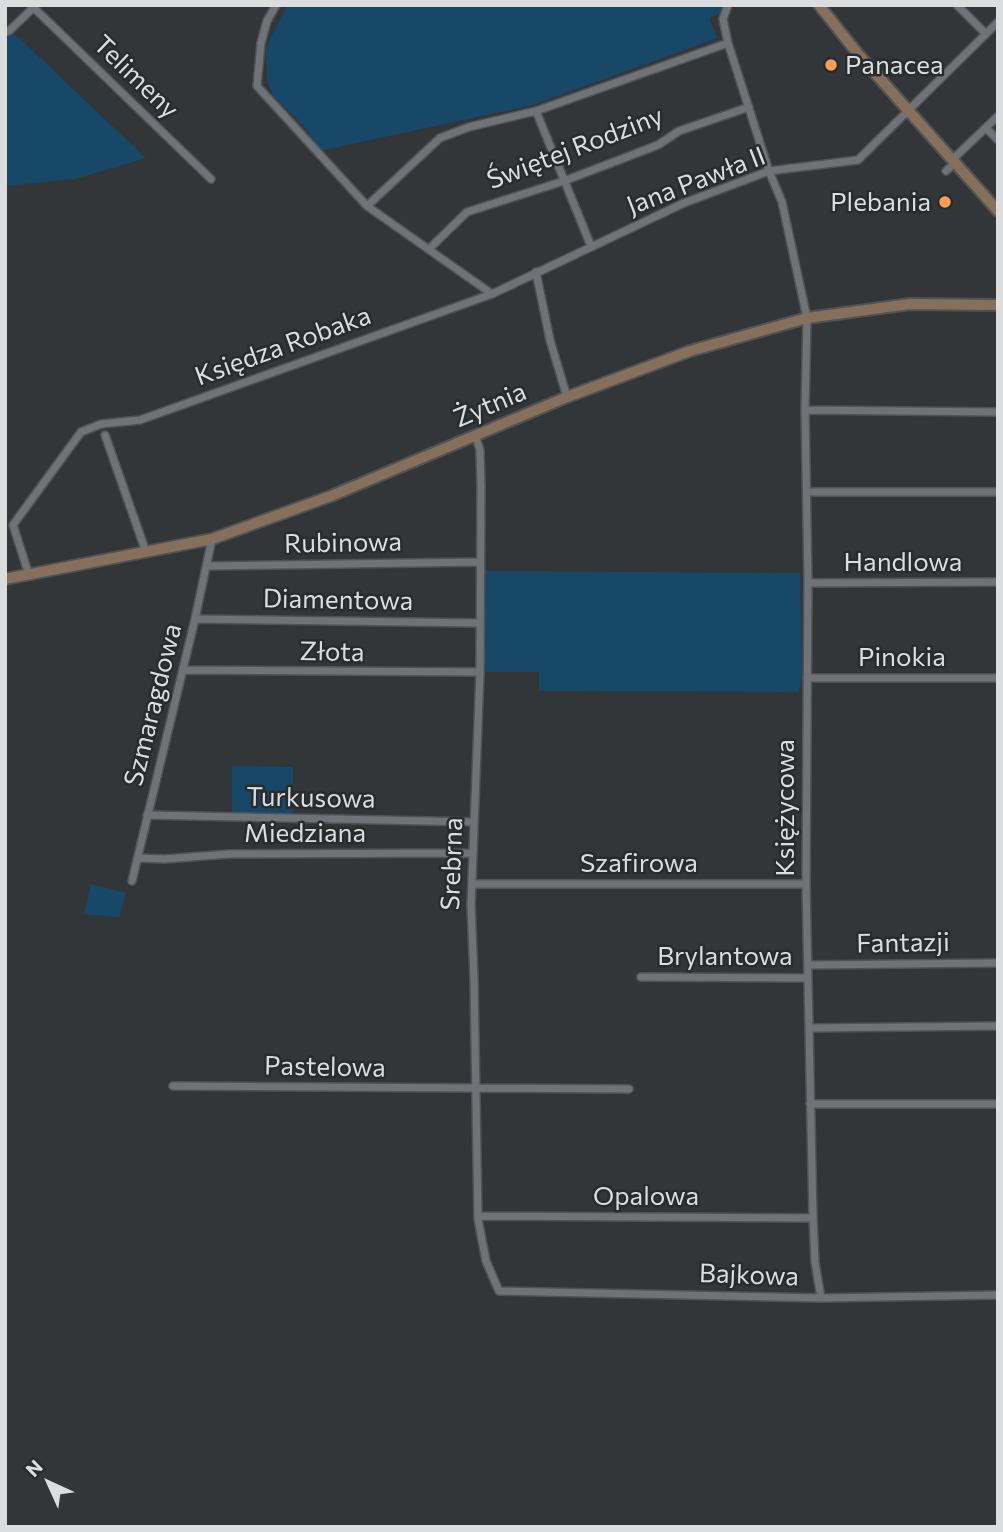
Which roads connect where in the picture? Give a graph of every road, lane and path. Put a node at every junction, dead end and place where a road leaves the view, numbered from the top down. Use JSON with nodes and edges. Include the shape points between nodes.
{"nodes":[{"id":1,"x":276,"y":5,"type":"edge"},
{"id":2,"x":728,"y":5,"type":"edge"},
{"id":3,"x":818,"y":5,"type":"edge"},
{"id":4,"x":957,"y":5,"type":"edge"},
{"id":5,"x":32,"y":6,"type":"edge"},
{"id":6,"x":998,"y":22,"type":"edge"},
{"id":7,"x":5,"y":32,"type":"edge"},
{"id":8,"x":986,"y":34,"type":"junction"},
{"id":9,"x":728,"y":43,"type":"junction"},
{"id":10,"x":749,"y":107,"type":"junction"},
{"id":11,"x":536,"y":111,"type":"junction"},
{"id":12,"x":909,"y":111,"type":"junction"},
{"id":13,"x":998,"y":116,"type":"edge"},
{"id":14,"x":986,"y":128,"type":"junction"},
{"id":15,"x":998,"y":140,"type":"edge"},
{"id":16,"x":954,"y":161,"type":"junction"},
{"id":17,"x":769,"y":171,"type":"junction"},
{"id":18,"x":946,"y":171,"type":"dead end"},
{"id":19,"x":211,"y":179,"type":"dead end"},
{"id":20,"x":564,"y":181,"type":"junction"},
{"id":21,"x":367,"y":206,"type":"junction"},
{"id":22,"x":998,"y":211,"type":"edge"},
{"id":23,"x":591,"y":246,"type":"junction"},
{"id":24,"x":429,"y":249,"type":"junction"},
{"id":25,"x":536,"y":272,"type":"junction"},
{"id":26,"x":492,"y":295,"type":"junction"},
{"id":27,"x":998,"y":305,"type":"edge"},
{"id":28,"x":807,"y":318,"type":"junction"},
{"id":29,"x":567,"y":397,"type":"junction"},
{"id":30,"x":805,"y":410,"type":"junction"},
{"id":31,"x":998,"y":412,"type":"edge"},
{"id":32,"x":105,"y":435,"type":"dead end"},
{"id":33,"x":475,"y":435,"type":"junction"},
{"id":34,"x":807,"y":492,"type":"junction"},
{"id":35,"x":998,"y":492,"type":"edge"},
{"id":36,"x":212,"y":539,"type":"junction"},
{"id":37,"x":146,"y":552,"type":"junction"},
{"id":38,"x":480,"y":562,"type":"junction"},
{"id":39,"x":207,"y":566,"type":"junction"},
{"id":40,"x":29,"y":575,"type":"junction"},
{"id":41,"x":5,"y":579,"type":"edge"},
{"id":42,"x":998,"y":582,"type":"edge"},
{"id":43,"x":808,"y":583,"type":"junction"},
{"id":44,"x":195,"y":619,"type":"junction"},
{"id":45,"x":479,"y":623,"type":"junction"},
{"id":46,"x":183,"y":670,"type":"junction"},
{"id":47,"x":480,"y":672,"type":"junction"},
{"id":48,"x":807,"y":678,"type":"junction"},
{"id":49,"x":998,"y":678,"type":"edge"},
{"id":50,"x":147,"y":816,"type":"junction"},
{"id":51,"x":474,"y":822,"type":"junction"},
{"id":52,"x":473,"y":853,"type":"junction"},
{"id":53,"x":138,"y":858,"type":"junction"},
{"id":54,"x":132,"y":881,"type":"dead end"},
{"id":55,"x":472,"y":884,"type":"junction"},
{"id":56,"x":806,"y":884,"type":"junction"},
{"id":57,"x":998,"y":963,"type":"edge"},
{"id":58,"x":808,"y":965,"type":"junction"},
{"id":59,"x":641,"y":977,"type":"dead end"},
{"id":60,"x":807,"y":978,"type":"junction"},
{"id":61,"x":998,"y":1026,"type":"edge"},
{"id":62,"x":810,"y":1028,"type":"junction"},
{"id":63,"x":173,"y":1086,"type":"dead end"},
{"id":64,"x":476,"y":1089,"type":"junction"},
{"id":65,"x":629,"y":1089,"type":"dead end"},
{"id":66,"x":810,"y":1104,"type":"junction"},
{"id":67,"x":998,"y":1104,"type":"edge"},
{"id":68,"x":478,"y":1216,"type":"junction"},
{"id":69,"x":813,"y":1218,"type":"junction"},
{"id":70,"x":499,"y":1291,"type":"joint"},
{"id":71,"x":998,"y":1295,"type":"edge"},
{"id":72,"x":821,"y":1298,"type":"junction"}],
"edges":[{"from":1,"to":21,"type":"street","via":[[261,43],[257,86]]},
{"from":2,"to":9,"type":"street","name":"Księżycowa","via":[[723,19]]},
{"from":3,"to":12,"type":"street"},
{"from":4,"to":8,"type":"street"},
{"from":5,"to":7,"type":"street"},
{"from":5,"to":19,"type":"street","name":"Telimeny"},
{"from":6,"to":8,"type":"street","name":"Jana Pawła II"},
{"from":8,"to":12,"type":"street","name":"Jana Pawła II"},
{"from":9,"to":10,"type":"street","name":"Księżycowa"},
{"from":9,"to":11,"type":"street"},
{"from":10,"to":17,"type":"street","name":"Księżycowa"},
{"from":10,"to":20,"type":"street","name":"Świętej Rodziny","via":[[679,131],[658,145]]},
{"from":11,"to":20,"type":"street"},
{"from":11,"to":21,"type":"street","via":[[440,138]]},
{"from":12,"to":16,"type":"street"},
{"from":12,"to":17,"type":"street","name":"Jana Pawła II","via":[[858,160]]},
{"from":13,"to":14,"type":"street"},
{"from":14,"to":15,"type":"street"},
{"from":14,"to":16,"type":"street"},
{"from":16,"to":18,"type":"street"},
{"from":16,"to":22,"type":"street"},
{"from":17,"to":23,"type":"street","name":"Jana Pawła II","via":[[684,202]]},
{"from":17,"to":28,"type":"street","name":"Księżycowa","via":[[782,202]]},
{"from":20,"to":23,"type":"street"},
{"from":20,"to":24,"type":"street","name":"Świętej Rodziny","via":[[467,212]]},
{"from":21,"to":24,"type":"street"},
{"from":23,"to":25,"type":"street","name":"Jana Pawła II"},
{"from":24,"to":26,"type":"street"},
{"from":25,"to":26,"type":"street","name":"Jana Pawła II"},
{"from":25,"to":29,"type":"street"},
{"from":26,"to":40,"type":"street","name":"Księdza Robaka","via":[[140,420],[102,424],[82,432],[13,525]]},
{"from":27,"to":28,"type":"street","name":"Żytnia","via":[[910,304]]},
{"from":28,"to":29,"type":"street","name":"Żytnia","via":[[690,351]]},
{"from":28,"to":30,"type":"street","name":"Księżycowa"},
{"from":29,"to":33,"type":"street","name":"Żytnia"},
{"from":30,"to":31,"type":"street"},
{"from":30,"to":34,"type":"street","name":"Księżycowa"},
{"from":32,"to":37,"type":"street"},
{"from":33,"to":36,"type":"street","name":"Żytnia","via":[[331,496]]},
{"from":33,"to":38,"type":"street","name":"Srebrna","via":[[480,450]]},
{"from":34,"to":35,"type":"street"},
{"from":34,"to":43,"type":"street","name":"Księżycowa"},
{"from":36,"to":37,"type":"street","name":"Żytnia"},
{"from":36,"to":39,"type":"street","name":"Szmaragdowa"},
{"from":37,"to":40,"type":"street","name":"Żytnia"},
{"from":38,"to":39,"type":"street","name":"Rubinowa"},
{"from":38,"to":45,"type":"street","name":"Srebrna"},
{"from":39,"to":44,"type":"street","name":"Szmaragdowa"},
{"from":40,"to":41,"type":"street","name":"Żytnia"},
{"from":42,"to":43,"type":"street","name":"Handlowa"},
{"from":43,"to":48,"type":"street","name":"Księżycowa"},
{"from":44,"to":45,"type":"street","name":"Diamentowa"},
{"from":44,"to":46,"type":"street","name":"Szmaragdowa"},
{"from":45,"to":47,"type":"street","name":"Srebrna"},
{"from":46,"to":47,"type":"street","name":"Złota"},
{"from":46,"to":50,"type":"street","name":"Szmaragdowa"},
{"from":47,"to":51,"type":"street","name":"Srebrna"},
{"from":48,"to":49,"type":"street","name":"Pinokia"},
{"from":48,"to":56,"type":"street","name":"Księżycowa"},
{"from":50,"to":51,"type":"street","name":"Turkusowa"},
{"from":50,"to":53,"type":"street","name":"Szmaragdowa"},
{"from":51,"to":52,"type":"street","name":"Srebrna"},
{"from":52,"to":53,"type":"street","name":"Miedziana"},
{"from":52,"to":55,"type":"street","name":"Srebrna"},
{"from":53,"to":54,"type":"street","name":"Szmaragdowa"},
{"from":55,"to":56,"type":"street","name":"Szafirowa"},
{"from":55,"to":64,"type":"street","name":"Srebrna"},
{"from":56,"to":58,"type":"street","name":"Księżycowa"},
{"from":57,"to":58,"type":"street","name":"Fantazji"},
{"from":58,"to":60,"type":"street","name":"Księżycowa"},
{"from":59,"to":60,"type":"street","name":"Brylantowa"},
{"from":60,"to":62,"type":"street","name":"Księżycowa"},
{"from":61,"to":62,"type":"street"},
{"from":62,"to":66,"type":"street","name":"Księżycowa"},
{"from":63,"to":64,"type":"street","name":"Pastelowa"},
{"from":64,"to":65,"type":"street","name":"Pastelowa"},
{"from":64,"to":68,"type":"street","name":"Srebrna"},
{"from":66,"to":67,"type":"street"},
{"from":66,"to":69,"type":"street","name":"Księżycowa"},
{"from":68,"to":69,"type":"street","name":"Opalowa"},
{"from":68,"to":70,"type":"street","name":"Srebrna","via":[[486,1261]]},
{"from":69,"to":72,"type":"street","name":"Księżycowa"},
{"from":70,"to":72,"type":"street","name":"Bajkowa"},
{"from":71,"to":72,"type":"street","name":"Bajkowa"}]}
